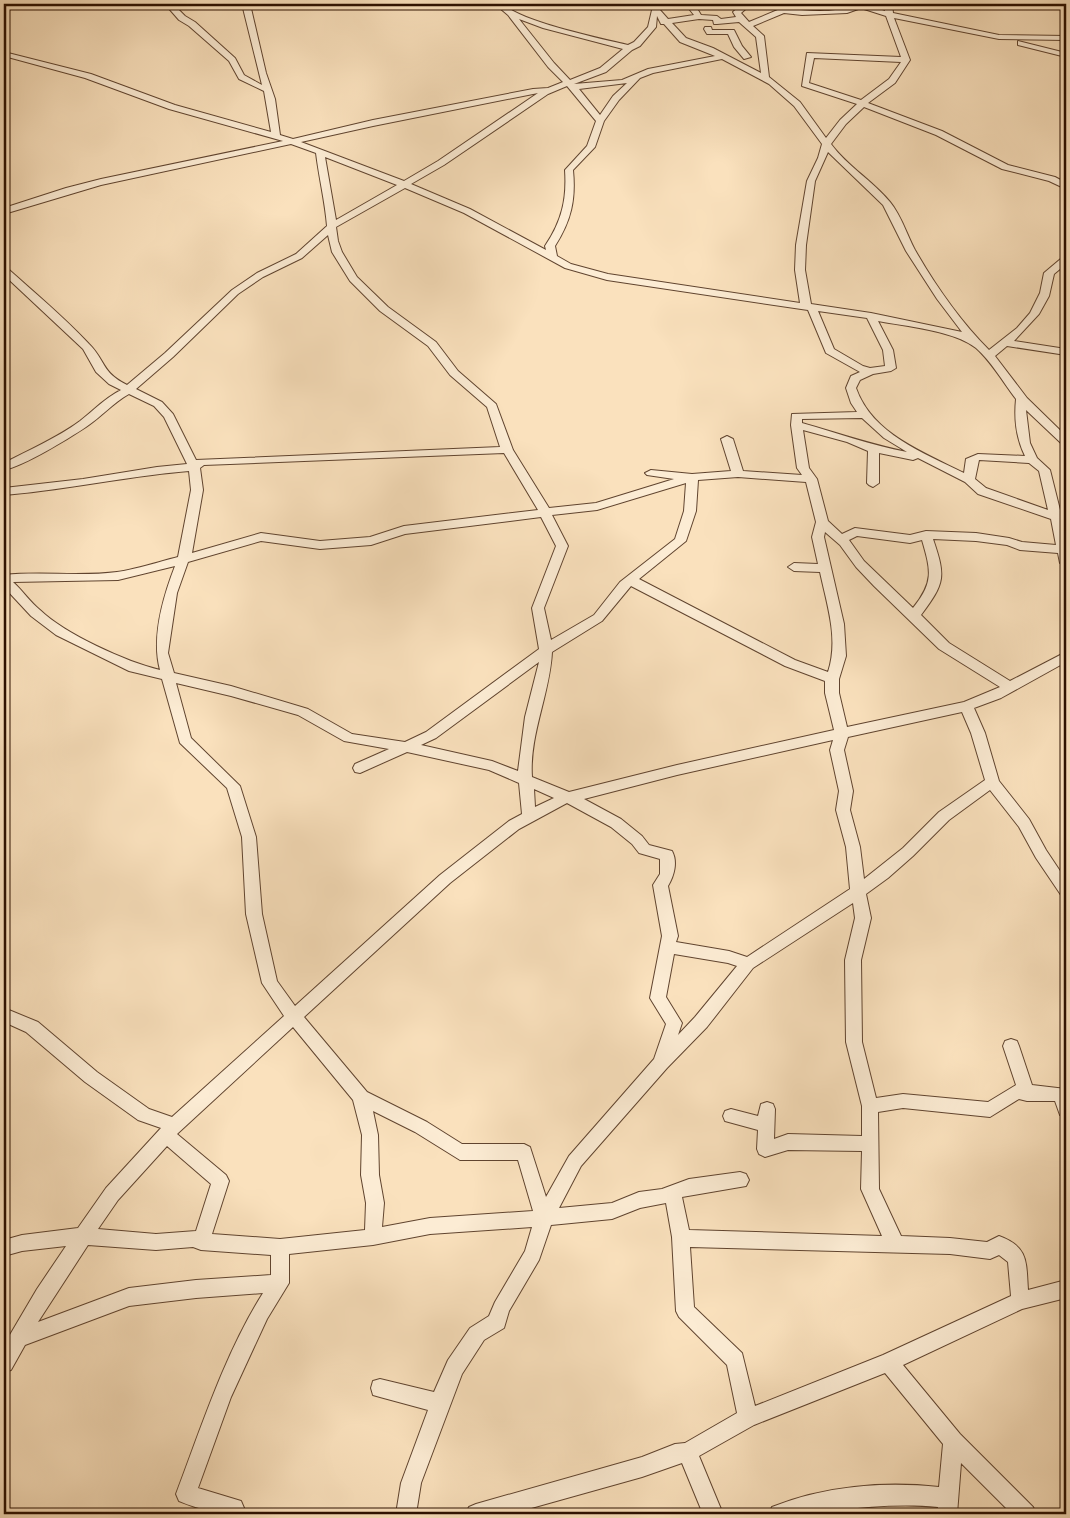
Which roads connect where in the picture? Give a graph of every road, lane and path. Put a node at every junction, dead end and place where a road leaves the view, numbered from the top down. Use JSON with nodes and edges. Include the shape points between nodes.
{"nodes":[{"id":1,"x":22,"y":4,"type":"edge"},
{"id":2,"x":169,"y":4,"type":"edge"},
{"id":3,"x":246,"y":4,"type":"edge"},
{"id":4,"x":499,"y":4,"type":"edge"},
{"id":5,"x":695,"y":4,"type":"edge"},
{"id":6,"x":746,"y":4,"type":"edge"},
{"id":7,"x":751,"y":4,"type":"edge"},
{"id":8,"x":859,"y":4,"type":"edge"},
{"id":9,"x":888,"y":4,"type":"edge"},
{"id":10,"x":654,"y":6,"type":"edge"},
{"id":11,"x":4,"y":9,"type":"edge"},
{"id":12,"x":802,"y":13,"type":"junction"},
{"id":13,"x":511,"y":14,"type":"junction"},
{"id":14,"x":889,"y":15,"type":"junction"},
{"id":15,"x":699,"y":17,"type":"junction"},
{"id":16,"x":664,"y":22,"type":"junction"},
{"id":17,"x":744,"y":22,"type":"junction"},
{"id":18,"x":708,"y":29,"type":"dead end"},
{"id":19,"x":999,"y":37,"type":"junction"},
{"id":20,"x":1066,"y":38,"type":"edge"},
{"id":21,"x":629,"y":48,"type":"junction"},
{"id":22,"x":4,"y":54,"type":"edge"},
{"id":23,"x":764,"y":55,"type":"junction"},
{"id":24,"x":1066,"y":55,"type":"edge"},
{"id":25,"x":721,"y":57,"type":"junction"},
{"id":26,"x":747,"y":57,"type":"junction"},
{"id":27,"x":731,"y":60,"type":"junction"},
{"id":28,"x":906,"y":60,"type":"junction"},
{"id":29,"x":639,"y":77,"type":"junction"},
{"id":30,"x":765,"y":78,"type":"junction"},
{"id":31,"x":571,"y":86,"type":"junction"},
{"id":32,"x":556,"y":89,"type":"junction"},
{"id":33,"x":268,"y":90,"type":"junction"},
{"id":34,"x":863,"y":103,"type":"junction"},
{"id":35,"x":600,"y":121,"type":"junction"},
{"id":36,"x":276,"y":136,"type":"junction"},
{"id":37,"x":292,"y":141,"type":"junction"},
{"id":38,"x":826,"y":144,"type":"junction"},
{"id":39,"x":320,"y":152,"type":"junction"},
{"id":40,"x":404,"y":184,"type":"junction"},
{"id":41,"x":1066,"y":186,"type":"edge"},
{"id":42,"x":4,"y":211,"type":"edge"},
{"id":43,"x":332,"y":226,"type":"junction"},
{"id":44,"x":552,"y":258,"type":"junction"},
{"id":45,"x":1066,"y":259,"type":"edge"},
{"id":46,"x":4,"y":270,"type":"edge"},
{"id":47,"x":809,"y":307,"type":"junction"},
{"id":48,"x":871,"y":316,"type":"junction"},
{"id":49,"x":972,"y":339,"type":"junction"},
{"id":50,"x":1006,"y":343,"type":"junction"},
{"id":51,"x":1066,"y":352,"type":"edge"},
{"id":52,"x":988,"y":356,"type":"junction"},
{"id":53,"x":870,"y":370,"type":"junction"},
{"id":54,"x":128,"y":390,"type":"junction"},
{"id":55,"x":1022,"y":398,"type":"junction"},
{"id":56,"x":865,"y":415,"type":"junction"},
{"id":57,"x":796,"y":425,"type":"junction"},
{"id":58,"x":727,"y":439,"type":"dead end"},
{"id":59,"x":1066,"y":442,"type":"edge"},
{"id":60,"x":874,"y":449,"type":"junction"},
{"id":61,"x":507,"y":450,"type":"junction"},
{"id":62,"x":1032,"y":460,"type":"junction"},
{"id":63,"x":942,"y":465,"type":"junction"},
{"id":64,"x":4,"y":467,"type":"edge"},
{"id":65,"x":194,"y":467,"type":"junction"},
{"id":66,"x":651,"y":473,"type":"dead end"},
{"id":67,"x":738,"y":474,"type":"junction"},
{"id":68,"x":692,"y":477,"type":"junction"},
{"id":69,"x":811,"y":479,"type":"junction"},
{"id":70,"x":969,"y":480,"type":"junction"},
{"id":71,"x":873,"y":483,"type":"dead end"},
{"id":72,"x":4,"y":492,"type":"edge"},
{"id":73,"x":545,"y":512,"type":"junction"},
{"id":74,"x":1061,"y":518,"type":"edge"},
{"id":75,"x":822,"y":522,"type":"junction"},
{"id":76,"x":926,"y":535,"type":"junction"},
{"id":77,"x":842,"y":539,"type":"junction"},
{"id":78,"x":1064,"y":550,"type":"junction"},
{"id":79,"x":183,"y":559,"type":"junction"},
{"id":80,"x":1066,"y":563,"type":"edge"},
{"id":81,"x":794,"y":567,"type":"dead end"},
{"id":82,"x":826,"y":568,"type":"junction"},
{"id":83,"x":4,"y":580,"type":"edge"},
{"id":84,"x":630,"y":580,"type":"junction"},
{"id":85,"x":914,"y":616,"type":"junction"},
{"id":86,"x":546,"y":650,"type":"junction"},
{"id":87,"x":1066,"y":656,"type":"edge"},
{"id":88,"x":168,"y":677,"type":"junction"},
{"id":89,"x":832,"y":679,"type":"junction"},
{"id":90,"x":1010,"y":687,"type":"junction"},
{"id":91,"x":966,"y":706,"type":"junction"},
{"id":92,"x":842,"y":734,"type":"junction"},
{"id":93,"x":406,"y":746,"type":"junction"},
{"id":94,"x":360,"y":768,"type":"dead end"},
{"id":95,"x":526,"y":779,"type":"junction"},
{"id":96,"x":994,"y":783,"type":"junction"},
{"id":97,"x":570,"y":797,"type":"junction"},
{"id":98,"x":528,"y":817,"type":"junction"},
{"id":99,"x":1066,"y":890,"type":"edge"},
{"id":100,"x":858,"y":892,"type":"junction"},
{"id":101,"x":668,"y":947,"type":"junction"},
{"id":102,"x":748,"y":964,"type":"junction"},
{"id":103,"x":4,"y":1015,"type":"edge"},
{"id":104,"x":294,"y":1017,"type":"junction"},
{"id":105,"x":1011,"y":1046,"type":"dead end"},
{"id":106,"x":661,"y":1064,"type":"junction"},
{"id":107,"x":1027,"y":1094,"type":"junction"},
{"id":108,"x":361,"y":1097,"type":"junction"},
{"id":109,"x":870,"y":1106,"type":"junction"},
{"id":110,"x":1066,"y":1110,"type":"edge"},
{"id":111,"x":731,"y":1116,"type":"dead end"},
{"id":112,"x":170,"y":1130,"type":"junction"},
{"id":113,"x":871,"y":1144,"type":"junction"},
{"id":114,"x":740,"y":1180,"type":"dead end"},
{"id":115,"x":673,"y":1193,"type":"junction"},
{"id":116,"x":544,"y":1218,"type":"junction"},
{"id":117,"x":83,"y":1236,"type":"junction"},
{"id":118,"x":373,"y":1237,"type":"junction"},
{"id":119,"x":681,"y":1237,"type":"junction"},
{"id":120,"x":201,"y":1242,"type":"junction"},
{"id":121,"x":894,"y":1244,"type":"junction"},
{"id":122,"x":280,"y":1247,"type":"junction"},
{"id":123,"x":4,"y":1248,"type":"edge"},
{"id":124,"x":280,"y":1282,"type":"junction"},
{"id":125,"x":1066,"y":1290,"type":"edge"},
{"id":126,"x":1020,"y":1301,"type":"junction"},
{"id":127,"x":18,"y":1338,"type":"junction"},
{"id":128,"x":888,"y":1362,"type":"junction"},
{"id":129,"x":4,"y":1363,"type":"edge"},
{"id":130,"x":380,"y":1388,"type":"dead end"},
{"id":131,"x":440,"y":1403,"type":"junction"},
{"id":132,"x":748,"y":1418,"type":"junction"},
{"id":133,"x":953,"y":1441,"type":"junction"},
{"id":134,"x":688,"y":1452,"type":"junction"},
{"id":135,"x":947,"y":1506,"type":"edge"},
{"id":136,"x":233,"y":1514,"type":"edge"},
{"id":137,"x":406,"y":1514,"type":"edge"},
{"id":138,"x":476,"y":1514,"type":"edge"},
{"id":139,"x":713,"y":1514,"type":"edge"},
{"id":140,"x":779,"y":1514,"type":"edge"},
{"id":141,"x":1026,"y":1514,"type":"edge"}],
"edges":[{"from":1,"to":11,"type":"street"},
{"from":2,"to":33,"type":"street","via":[[232,60],[238,74]]},
{"from":3,"to":33,"type":"street"},
{"from":4,"to":13,"type":"street"},
{"from":5,"to":15,"type":"street","via":[[694,10]]},
{"from":6,"to":17,"type":"street","via":[[737,12]]},
{"from":7,"to":12,"type":"street","via":[[790,8]]},
{"from":8,"to":12,"type":"street","via":[[847,11]]},
{"from":8,"to":14,"type":"street"},
{"from":9,"to":14,"type":"street"},
{"from":10,"to":16,"type":"street"},
{"from":10,"to":21,"type":"street","via":[[652,28]]},
{"from":12,"to":17,"type":"street","via":[[778,12],[764,20]]},
{"from":13,"to":21,"type":"street"},
{"from":13,"to":31,"type":"street"},
{"from":14,"to":19,"type":"street"},
{"from":14,"to":28,"type":"street"},
{"from":15,"to":16,"type":"street"},
{"from":15,"to":17,"type":"street","via":[[717,18],[717,22]]},
{"from":16,"to":25,"type":"street","via":[[683,40]]},
{"from":17,"to":23,"type":"street","via":[[760,36]]},
{"from":18,"to":26,"type":"street","via":[[710,32],[731,32]]},
{"from":19,"to":20,"type":"street"},
{"from":19,"to":24,"type":"street"},
{"from":21,"to":31,"type":"street","via":[[603,70]]},
{"from":22,"to":36,"type":"street","via":[[88,76],[172,107]]},
{"from":23,"to":26,"type":"street"},
{"from":23,"to":30,"type":"street"},
{"from":25,"to":27,"type":"street"},
{"from":25,"to":29,"type":"street","via":[[650,71]]},
{"from":26,"to":27,"type":"street"},
{"from":27,"to":30,"type":"street"},
{"from":28,"to":34,"type":"street","via":[[892,82]]},
{"from":28,"to":34,"type":"street","via":[[810,55],[805,84]]},
{"from":29,"to":31,"type":"street","via":[[623,82]]},
{"from":29,"to":35,"type":"street","via":[[616,98]]},
{"from":30,"to":38,"type":"street","via":[[797,104]]},
{"from":31,"to":32,"type":"street"},
{"from":31,"to":35,"type":"street"},
{"from":32,"to":37,"type":"street"},
{"from":32,"to":40,"type":"street","via":[[545,92],[481,137]]},
{"from":33,"to":36,"type":"street"},
{"from":34,"to":38,"type":"street"},
{"from":34,"to":41,"type":"street","via":[[939,133],[1005,167],[1052,179]]},
{"from":35,"to":44,"type":"street","via":[[591,147],[570,170],[571,196],[563,228],[550,246]]},
{"from":36,"to":37,"type":"street"},
{"from":37,"to":39,"type":"street"},
{"from":37,"to":42,"type":"street","via":[[69,190]]},
{"from":38,"to":47,"type":"street","via":[[811,181],[801,246],[800,270]]},
{"from":38,"to":49,"type":"street","via":[[887,204],[911,252]]},
{"from":39,"to":40,"type":"street"},
{"from":39,"to":43,"type":"street"},
{"from":40,"to":43,"type":"street"},
{"from":40,"to":44,"type":"street","via":[[468,211]]},
{"from":43,"to":54,"type":"street","via":[[300,256],[260,275],[235,292],[190,337]]},
{"from":43,"to":61,"type":"street","via":[[337,252],[353,279],[384,310],[432,344],[454,373],[492,406]]},
{"from":44,"to":47,"type":"street","via":[[607,277]]},
{"from":45,"to":50,"type":"street","via":[[1049,273],[1044,296],[1029,321]]},
{"from":46,"to":54,"type":"street","via":[[86,347],[100,370]]},
{"from":47,"to":48,"type":"street"},
{"from":47,"to":53,"type":"street","via":[[830,351],[859,368]]},
{"from":48,"to":49,"type":"street","via":[[944,330]]},
{"from":48,"to":53,"type":"street","via":[[888,350],[892,368]]},
{"from":49,"to":52,"type":"street"},
{"from":50,"to":51,"type":"street"},
{"from":50,"to":52,"type":"street"},
{"from":52,"to":55,"type":"street"},
{"from":53,"to":56,"type":"street","via":[[855,378],[851,388]]},
{"from":54,"to":64,"type":"street","via":[[112,398],[83,424]]},
{"from":54,"to":65,"type":"street","via":[[158,404],[169,416]]},
{"from":55,"to":59,"type":"street"},
{"from":55,"to":62,"type":"street","via":[[1022,434]]},
{"from":56,"to":57,"type":"street","via":[[796,416]]},
{"from":56,"to":63,"type":"street","via":[[901,445]]},
{"from":57,"to":60,"type":"street"},
{"from":57,"to":69,"type":"street","via":[[803,468]]},
{"from":58,"to":67,"type":"street"},
{"from":60,"to":63,"type":"street"},
{"from":60,"to":71,"type":"street"},
{"from":61,"to":65,"type":"street","via":[[231,460],[201,462]]},
{"from":61,"to":73,"type":"street"},
{"from":62,"to":70,"type":"street","via":[[978,457],[972,459]]},
{"from":62,"to":74,"type":"street","via":[[1044,470]]},
{"from":63,"to":70,"type":"street"},
{"from":65,"to":72,"type":"street"},
{"from":65,"to":79,"type":"street","via":[[197,490]]},
{"from":66,"to":68,"type":"street"},
{"from":67,"to":68,"type":"street"},
{"from":67,"to":69,"type":"street"},
{"from":68,"to":73,"type":"street","via":[[597,506]]},
{"from":68,"to":84,"type":"street","via":[[690,511],[680,541]]},
{"from":69,"to":75,"type":"street"},
{"from":70,"to":74,"type":"street","via":[[982,491]]},
{"from":73,"to":79,"type":"street","via":[[404,530],[370,541],[320,546],[261,537]]},
{"from":73,"to":86,"type":"street","via":[[562,546],[538,608]]},
{"from":74,"to":78,"type":"street"},
{"from":75,"to":77,"type":"street"},
{"from":75,"to":82,"type":"street","via":[[818,537]]},
{"from":76,"to":77,"type":"street","via":[[910,539],[855,532]]},
{"from":76,"to":78,"type":"street","via":[[976,537]]},
{"from":76,"to":85,"type":"street","via":[[938,573],[932,592]]},
{"from":77,"to":85,"type":"street","via":[[860,564]]},
{"from":78,"to":80,"type":"street"},
{"from":79,"to":83,"type":"street","via":[[118,576],[30,576]]},
{"from":79,"to":88,"type":"street","via":[[171,594],[162,653]]},
{"from":81,"to":82,"type":"street"},
{"from":82,"to":89,"type":"street","via":[[838,624],[840,656]]},
{"from":83,"to":88,"type":"street","via":[[35,613],[60,632],[134,668]]},
{"from":84,"to":86,"type":"street","via":[[598,618]]},
{"from":84,"to":89,"type":"street","via":[[790,663]]},
{"from":85,"to":90,"type":"street","via":[[944,646]]},
{"from":86,"to":93,"type":"street","via":[[431,735]]},
{"from":86,"to":95,"type":"street","via":[[532,717]]},
{"from":87,"to":90,"type":"street"},
{"from":88,"to":93,"type":"street","via":[[303,712],[349,738]]},
{"from":88,"to":104,"type":"street","via":[[185,740],[233,786],[250,837],[254,914],[270,983]]},
{"from":89,"to":92,"type":"street","via":[[832,693]]},
{"from":90,"to":91,"type":"street"},
{"from":91,"to":92,"type":"street"},
{"from":91,"to":96,"type":"street"},
{"from":92,"to":97,"type":"street"},
{"from":92,"to":100,"type":"street","via":[[837,750],[846,791],[844,810],[854,846]]},
{"from":93,"to":94,"type":"street"},
{"from":93,"to":95,"type":"street","via":[[492,766]]},
{"from":95,"to":97,"type":"street"},
{"from":95,"to":98,"type":"street"},
{"from":96,"to":99,"type":"street","via":[[1024,823]]},
{"from":96,"to":100,"type":"street","via":[[944,816],[908,852]]},
{"from":97,"to":98,"type":"street"},
{"from":97,"to":101,"type":"street","via":[[616,823],[638,840],[644,850],[667,855],[667,875],[660,885],[670,936]]},
{"from":98,"to":104,"type":"street","via":[[445,879]]},
{"from":100,"to":102,"type":"street"},
{"from":100,"to":109,"type":"street","via":[[863,918],[853,960],[854,1042]]},
{"from":101,"to":102,"type":"street","via":[[728,957]]},
{"from":101,"to":106,"type":"street","via":[[658,998],[674,1023]]},
{"from":102,"to":106,"type":"street","via":[[701,1022]]},
{"from":103,"to":112,"type":"street","via":[[32,1027],[91,1076]]},
{"from":104,"to":108,"type":"street"},
{"from":104,"to":112,"type":"street"},
{"from":105,"to":107,"type":"street"},
{"from":106,"to":116,"type":"street","via":[[575,1161]]},
{"from":107,"to":109,"type":"street","via":[[1016,1092],[990,1110],[903,1101]]},
{"from":107,"to":110,"type":"street","via":[[1061,1094]]},
{"from":108,"to":116,"type":"street","via":[[421,1127],[460,1152],[524,1152]]},
{"from":108,"to":118,"type":"street","via":[[370,1135],[370,1175],[375,1203]]},
{"from":109,"to":113,"type":"street"},
{"from":111,"to":113,"type":"street","via":[[767,1117],[765,1149],[788,1142]]},
{"from":112,"to":117,"type":"street","via":[[112,1194]]},
{"from":112,"to":120,"type":"street","via":[[220,1180]]},
{"from":113,"to":121,"type":"street","via":[[870,1189]]},
{"from":114,"to":115,"type":"street","via":[[689,1187]]},
{"from":115,"to":116,"type":"street","via":[[639,1200],[612,1211]]},
{"from":115,"to":119,"type":"street"},
{"from":116,"to":118,"type":"street","via":[[430,1226]]},
{"from":116,"to":131,"type":"street","via":[[533,1254],[501,1308],[497,1322],[477,1334],[455,1367]]},
{"from":117,"to":120,"type":"street","via":[[156,1242],[194,1239]]},
{"from":117,"to":123,"type":"street"},
{"from":117,"to":127,"type":"street"},
{"from":118,"to":122,"type":"street"},
{"from":119,"to":121,"type":"street"},
{"from":119,"to":132,"type":"street","via":[[685,1311],[735,1360]]},
{"from":120,"to":122,"type":"street"},
{"from":121,"to":126,"type":"street","via":[[990,1251],[998,1244],[1017,1258]]},
{"from":122,"to":124,"type":"street"},
{"from":124,"to":127,"type":"street","via":[[130,1297]]},
{"from":124,"to":136,"type":"street","via":[[261,1313],[223,1394],[186,1494],[234,1508]]},
{"from":125,"to":126,"type":"street"},
{"from":126,"to":128,"type":"street"},
{"from":127,"to":129,"type":"street"},
{"from":128,"to":132,"type":"street"},
{"from":128,"to":133,"type":"street"},
{"from":130,"to":131,"type":"street"},
{"from":131,"to":137,"type":"street","via":[[411,1483]]},
{"from":132,"to":134,"type":"street"},
{"from":133,"to":135,"type":"street"},
{"from":133,"to":141,"type":"street"},
{"from":134,"to":138,"type":"street"},
{"from":134,"to":139,"type":"street"},
{"from":135,"to":140,"type":"street","via":[[909,1494],[810,1504]]}]}
